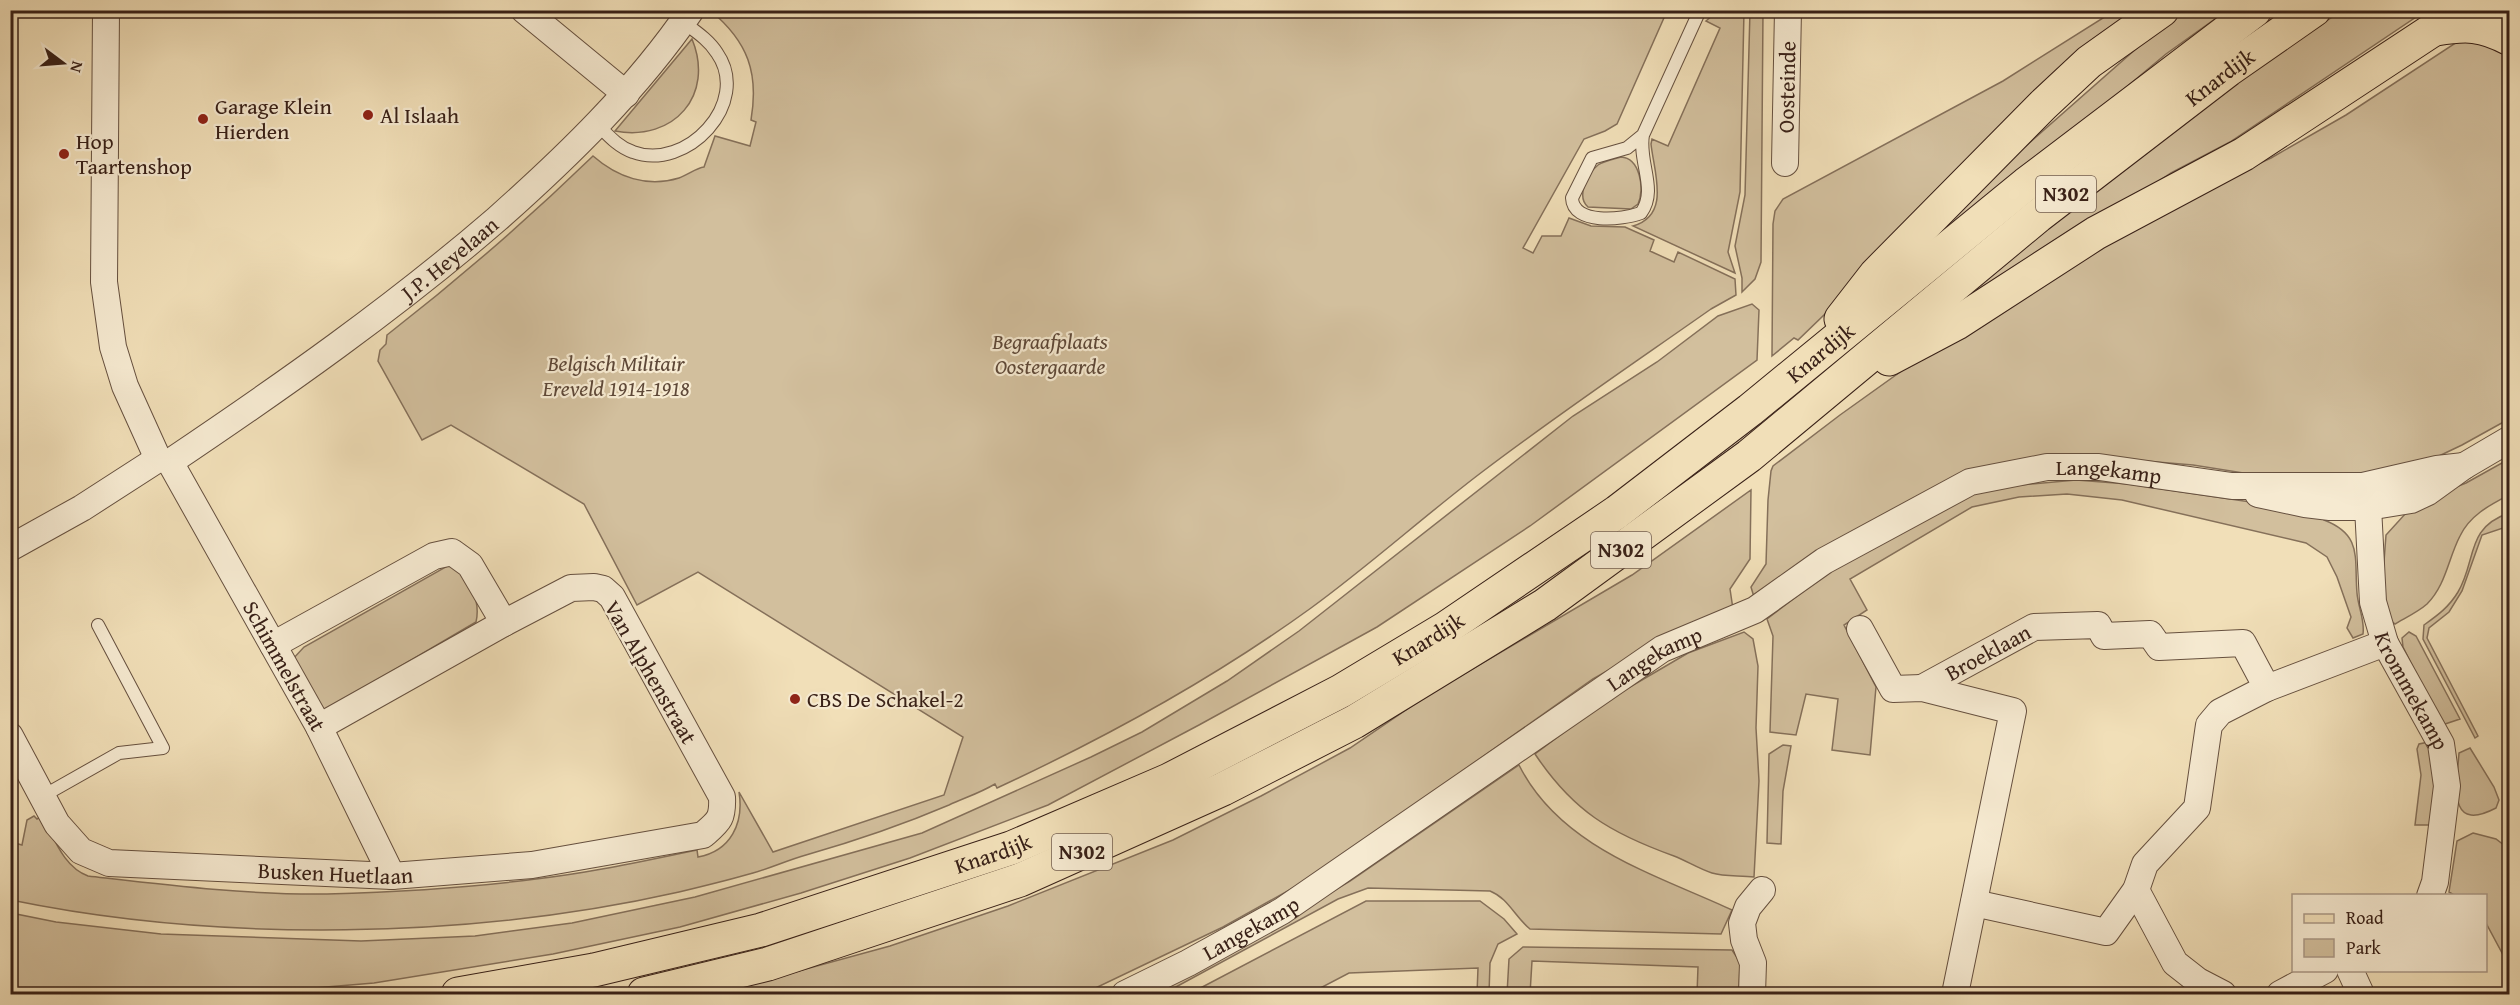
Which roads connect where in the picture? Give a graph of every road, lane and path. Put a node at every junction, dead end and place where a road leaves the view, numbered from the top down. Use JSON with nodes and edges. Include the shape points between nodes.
{"nodes":[{"id":1,"x":106,"y":10,"type":"edge"},
{"id":2,"x":524,"y":10,"type":"edge"},
{"id":3,"x":1700,"y":10,"type":"edge"},
{"id":4,"x":1788,"y":10,"type":"edge"},
{"id":5,"x":2163,"y":10,"type":"edge"},
{"id":6,"x":2255,"y":10,"type":"edge"},
{"id":7,"x":2314,"y":10,"type":"edge"},
{"id":8,"x":2463,"y":10,"type":"edge"},
{"id":9,"x":2500,"y":10,"type":"edge"},
{"id":10,"x":687,"y":16,"type":"edge"},
{"id":11,"x":2510,"y":24,"type":"edge"},
{"id":12,"x":2436,"y":29,"type":"junction"},
{"id":13,"x":2510,"y":39,"type":"edge"},
{"id":14,"x":626,"y":94,"type":"junction"},
{"id":15,"x":597,"y":124,"type":"junction"},
{"id":16,"x":1643,"y":135,"type":"junction"},
{"id":17,"x":1785,"y":163,"type":"dead end"},
{"id":18,"x":1808,"y":363,"type":"junction"},
{"id":19,"x":1829,"y":391,"type":"junction"},
{"id":20,"x":2510,"y":439,"type":"edge"},
{"id":21,"x":164,"y":460,"type":"junction"},
{"id":22,"x":2365,"y":496,"type":"junction"},
{"id":23,"x":10,"y":548,"type":"edge"},
{"id":24,"x":504,"y":623,"type":"junction"},
{"id":25,"x":98,"y":625,"type":"dead end"},
{"id":26,"x":1860,"y":629,"type":"dead end"},
{"id":27,"x":2385,"y":643,"type":"junction"},
{"id":28,"x":273,"y":645,"type":"junction"},
{"id":29,"x":1922,"y":688,"type":"junction"},
{"id":30,"x":2267,"y":688,"type":"junction"},
{"id":31,"x":319,"y":727,"type":"junction"},
{"id":32,"x":10,"y":736,"type":"edge"},
{"id":33,"x":43,"y":796,"type":"junction"},
{"id":34,"x":719,"y":821,"type":"joint"},
{"id":35,"x":392,"y":876,"type":"junction"},
{"id":36,"x":1762,"y":890,"type":"dead end"},
{"id":37,"x":2136,"y":890,"type":"junction"},
{"id":38,"x":2431,"y":894,"type":"edge"},
{"id":39,"x":1974,"y":903,"type":"junction"},
{"id":40,"x":2321,"y":972,"type":"edge"},
{"id":41,"x":2351,"y":972,"type":"edge"},
{"id":42,"x":458,"y":994,"type":"edge"},
{"id":43,"x":644,"y":994,"type":"edge"},
{"id":44,"x":1125,"y":994,"type":"edge"},
{"id":45,"x":1752,"y":994,"type":"edge"},
{"id":46,"x":1955,"y":994,"type":"edge"},
{"id":47,"x":2223,"y":994,"type":"edge"},
{"id":48,"x":2280,"y":994,"type":"edge"},
{"id":49,"x":2361,"y":994,"type":"edge"}],
"edges":[{"from":1,"to":21,"type":"street","name":"Schimmelstraat","via":[[104,282],[112,347],[125,386]]},
{"from":2,"to":14,"type":"street"},
{"from":3,"to":16,"type":"lane"},
{"from":4,"to":17,"type":"street","name":"Oosteinde"},
{"from":5,"to":18,"type":"main road","via":[[2089,62],[2008,139],[1876,274]]},
{"from":6,"to":18,"type":"main road","name":"Knardijk","number":"N302","via":[[2026,184]]},
{"from":7,"to":19,"type":"main road","name":"Knardijk","number":"N302","via":[[2228,70],[2038,216]]},
{"from":8,"to":12,"type":"main road"},
{"from":9,"to":11,"type":"main road"},
{"from":10,"to":14,"type":"street","name":"J.P. Heyelaan"},
{"from":10,"to":15,"type":"lane","via":[[714,48],[728,76],[728,94],[711,123],[687,146],[656,156],[621,147]]},
{"from":12,"to":13,"type":"main road","via":[[2475,25]]},
{"from":12,"to":19,"type":"main road","via":[[2244,154],[2096,233],[1957,323]]},
{"from":14,"to":15,"type":"street","name":"J.P. Heyelaan"},
{"from":15,"to":21,"type":"street","name":"J.P. Heyelaan","via":[[546,176],[442,266],[284,386]]},
{"from":16,"to":16,"type":"lane","via":[[1627,147],[1589,161],[1572,198],[1575,210],[1595,217],[1630,217],[1641,213],[1649,197]]},
{"from":18,"to":42,"type":"main road","name":"Knardijk","number":"N302","via":[[1617,512],[1446,628],[1341,691],[1168,780],[1011,848],[761,930],[594,970]]},
{"from":19,"to":43,"type":"main road","name":"Knardijk","number":"N302","via":[[1749,456],[1545,605],[1354,722],[1223,789],[1020,880],[768,964]]},
{"from":20,"to":22,"type":"street","name":"Langekamp","via":[[2464,465]]},
{"from":21,"to":23,"type":"street","name":"J.P. Heyelaan"},
{"from":21,"to":28,"type":"street","name":"Schimmelstraat"},
{"from":22,"to":27,"type":"street","name":"Krommekamp","via":[[2373,602]]},
{"from":22,"to":44,"type":"street","name":"Langekamp","via":[[2232,486],[2099,467],[2047,467],[1970,482],[1824,561],[1755,610],[1662,649],[1282,911]]},
{"from":24,"to":28,"type":"street","via":[[470,565],[452,552],[434,556]]},
{"from":24,"to":31,"type":"street","name":"Van Alphenstraat"},
{"from":24,"to":34,"type":"street","name":"Van Alphenstraat","via":[[572,588],[594,586],[612,597],[722,797]]},
{"from":25,"to":33,"type":"lane","via":[[163,748],[119,753]]},
{"from":26,"to":29,"type":"street","name":"Broeklaan","via":[[1893,689]]},
{"from":27,"to":30,"type":"street"},
{"from":27,"to":38,"type":"street","name":"Krommekamp","via":[[2441,744],[2447,786]]},
{"from":28,"to":31,"type":"street","name":"Schimmelstraat"},
{"from":29,"to":30,"type":"street","name":"Broeklaan","via":[[2034,627],[2098,625],[2104,636],[2150,634],[2159,647],[2243,643]]},
{"from":29,"to":39,"type":"street","name":"Broeklaan","via":[[2013,711]]},
{"from":30,"to":37,"type":"street","via":[[2220,712],[2209,725],[2197,808],[2145,864]]},
{"from":31,"to":35,"type":"street","name":"Schimmelstraat"},
{"from":32,"to":33,"type":"street","name":"Busken Huetlaan"},
{"from":33,"to":35,"type":"street","name":"Busken Huetlaan","via":[[57,824],[81,851],[109,863]]},
{"from":34,"to":35,"type":"street","name":"Busken Huetlaan","via":[[703,835],[532,865]]},
{"from":36,"to":45,"type":"street","via":[[1748,907],[1742,923],[1753,963]]},
{"from":37,"to":39,"type":"street","via":[[2106,932]]},
{"from":37,"to":47,"type":"street","via":[[2175,963]]},
{"from":39,"to":46,"type":"street","name":"Broeklaan"},
{"from":40,"to":48,"type":"street"},
{"from":41,"to":49,"type":"street"}]}
